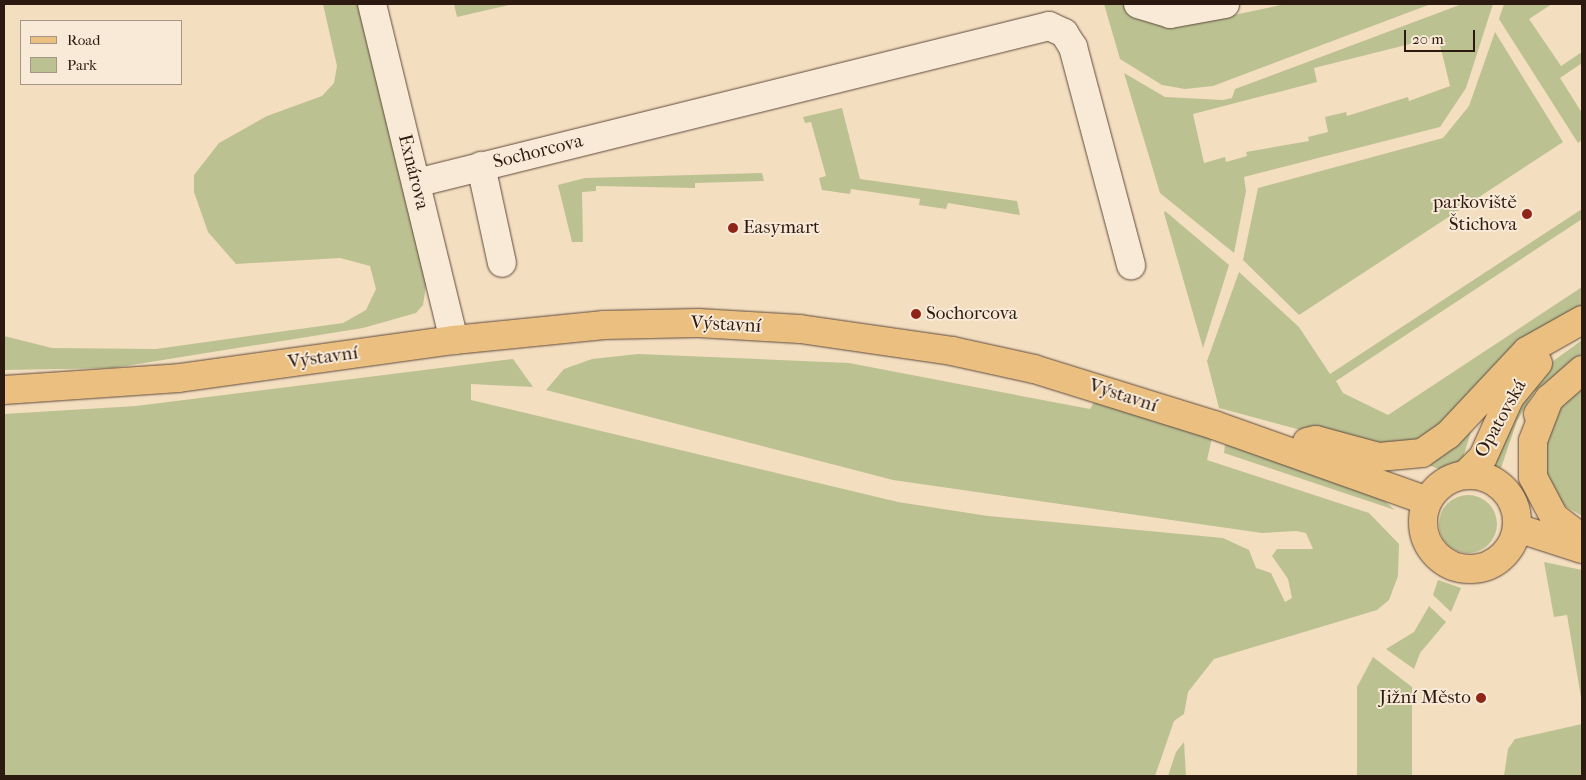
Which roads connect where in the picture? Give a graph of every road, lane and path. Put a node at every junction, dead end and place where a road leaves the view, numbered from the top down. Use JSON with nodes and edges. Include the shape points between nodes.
{"nodes":[{"id":1,"x":372,"y":4,"type":"edge"},
{"id":2,"x":1138,"y":4,"type":"edge"},
{"id":3,"x":1224,"y":4,"type":"edge"},
{"id":4,"x":481,"y":166,"type":"junction"},
{"id":5,"x":416,"y":183,"type":"junction"},
{"id":6,"x":502,"y":263,"type":"dead end"},
{"id":7,"x":1131,"y":265,"type":"dead end"},
{"id":8,"x":1582,"y":320,"type":"edge"},
{"id":9,"x":1582,"y":324,"type":"edge"},
{"id":10,"x":454,"y":340,"type":"junction"},
{"id":11,"x":1582,"y":370,"type":"edge"},
{"id":12,"x":4,"y":390,"type":"edge"},
{"id":13,"x":1549,"y":399,"type":"junction"},
{"id":14,"x":1283,"y":448,"type":"junction"},
{"id":15,"x":1465,"y":475,"type":"junction"},
{"id":16,"x":1508,"y":494,"type":"junction"},
{"id":17,"x":1427,"y":500,"type":"junction"},
{"id":18,"x":1517,"y":528,"type":"junction"},
{"id":19,"x":1582,"y":538,"type":"edge"},
{"id":20,"x":1582,"y":549,"type":"edge"}],
"edges":[{"from":1,"to":5,"type":"street","name":"Exnárova"},
{"from":2,"to":3,"type":"street","via":[[1170,14]]},
{"from":4,"to":5,"type":"street","name":"Sochorcova"},
{"from":4,"to":6,"type":"street"},
{"from":4,"to":7,"type":"street","name":"Sochorcova","via":[[1049,26],[1064,33],[1073,47]]},
{"from":5,"to":10,"type":"street","name":"Exnárova"},
{"from":8,"to":14,"type":"main road","via":[[1527,351],[1448,435],[1422,453],[1379,457],[1316,440]]},
{"from":9,"to":15,"type":"main road","name":"Opatovská","via":[[1521,380],[1483,457]]},
{"from":10,"to":12,"type":"main road","name":"Výstavní","via":[[179,378]]},
{"from":10,"to":14,"type":"main road","name":"Výstavní","via":[[604,325],[698,323],[800,329],[952,351],[1034,369]]},
{"from":11,"to":13,"type":"main road","name":"Opatovská"},
{"from":13,"to":16,"type":"main road","name":"Opatovská","via":[[1526,432]]},
{"from":13,"to":19,"type":"main road","via":[[1533,441],[1533,477],[1554,517]]},
{"from":14,"to":17,"type":"main road","name":"Výstavní"},
{"from":15,"to":16,"type":"main road","via":[[1489,478]]},
{"from":15,"to":17,"type":"main road","via":[[1448,479]]},
{"from":16,"to":18,"type":"main road"},
{"from":17,"to":18,"type":"main road","via":[[1422,524],[1424,538],[1439,558],[1461,569],[1497,561],[1508,550]]},
{"from":18,"to":20,"type":"main road"}]}
